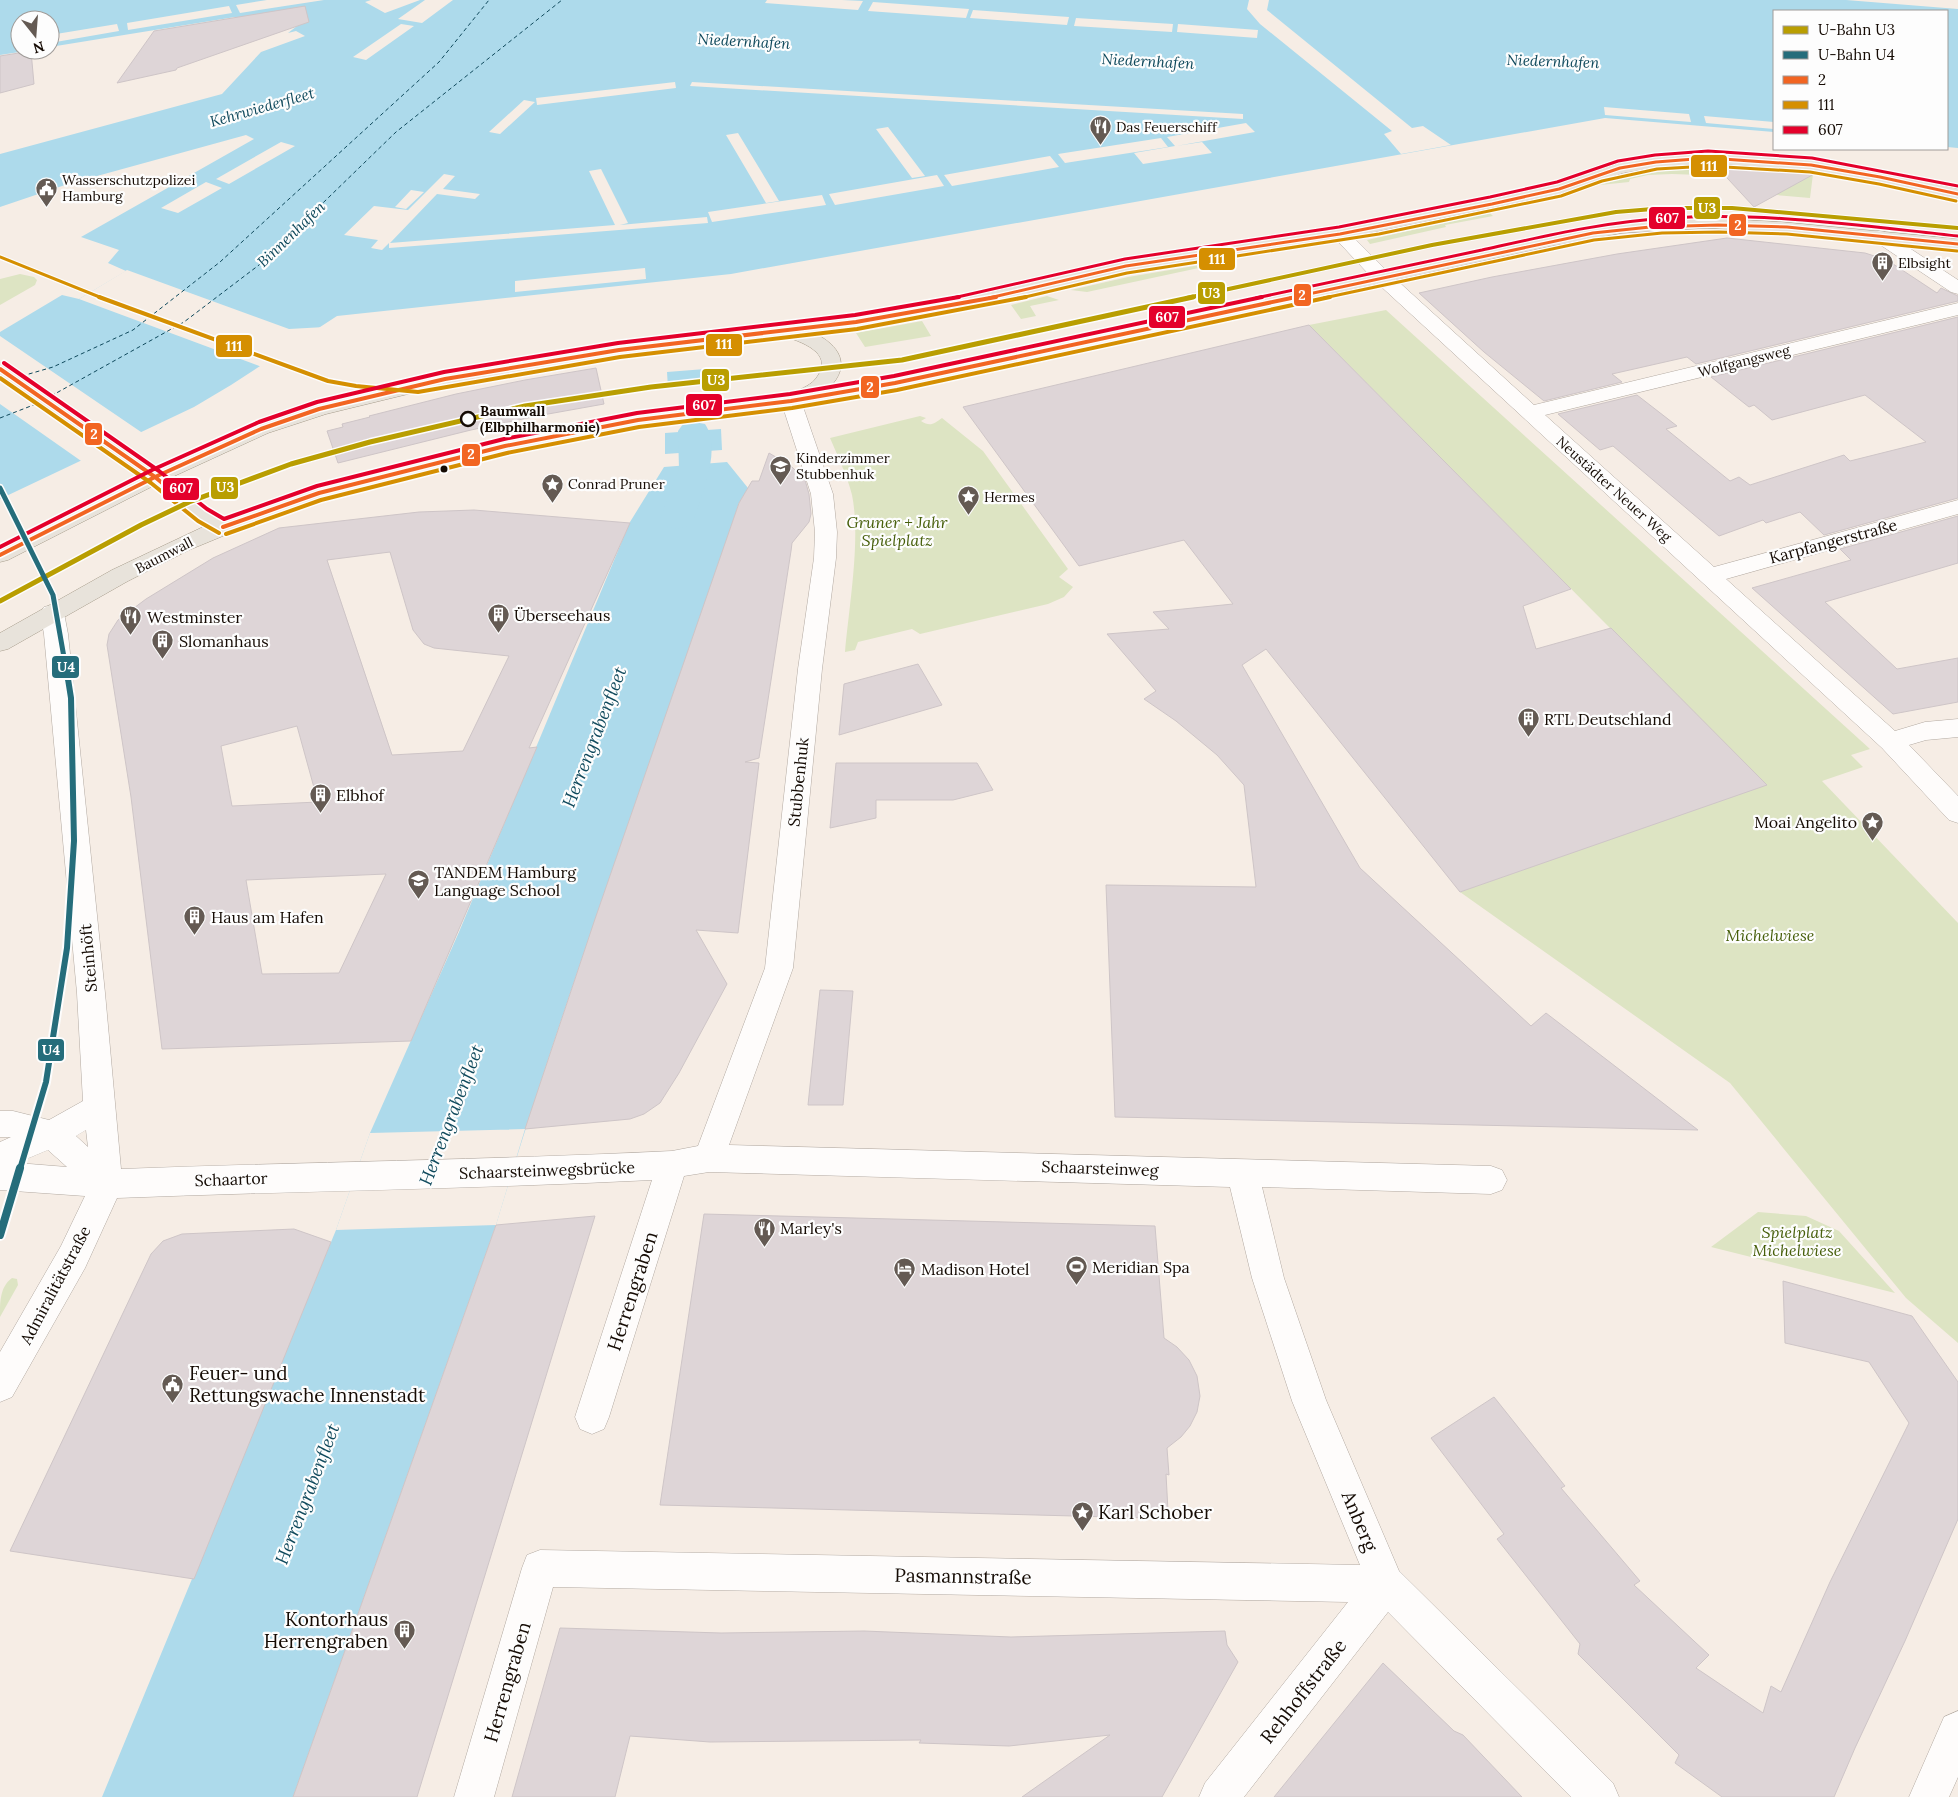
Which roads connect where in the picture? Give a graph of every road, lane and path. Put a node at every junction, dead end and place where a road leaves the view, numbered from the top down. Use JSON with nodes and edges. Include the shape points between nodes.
{"nodes":[{"id":1,"x":1958,"y":194,"type":"edge"},
{"id":2,"x":1340,"y":234,"type":"junction"},
{"id":3,"x":1879,"y":236,"type":"junction"},
{"id":4,"x":1958,"y":244,"type":"edge"},
{"id":5,"x":1382,"y":277,"type":"junction"},
{"id":6,"x":1958,"y":288,"type":"edge"},
{"id":7,"x":1958,"y":309,"type":"edge"},
{"id":8,"x":782,"y":331,"type":"junction"},
{"id":9,"x":0,"y":369,"type":"edge"},
{"id":10,"x":791,"y":401,"type":"junction"},
{"id":11,"x":1530,"y":412,"type":"junction"},
{"id":12,"x":155,"y":477,"type":"junction"},
{"id":13,"x":1958,"y":507,"type":"edge"},
{"id":14,"x":223,"y":527,"type":"junction"},
{"id":15,"x":0,"y":555,"type":"edge"},
{"id":16,"x":1709,"y":576,"type":"junction"},
{"id":17,"x":52,"y":613,"type":"junction"},
{"id":18,"x":0,"y":643,"type":"edge"},
{"id":19,"x":1958,"y":728,"type":"edge"},
{"id":20,"x":1891,"y":742,"type":"junction"},
{"id":21,"x":1958,"y":813,"type":"edge"},
{"id":22,"x":99,"y":1107,"type":"junction"},
{"id":23,"x":0,"y":1124,"type":"edge"},
{"id":24,"x":52,"y":1134,"type":"junction"},
{"id":25,"x":0,"y":1156,"type":"edge"},
{"id":26,"x":709,"y":1158,"type":"junction"},
{"id":27,"x":672,"y":1165,"type":"junction"},
{"id":28,"x":1242,"y":1172,"type":"junction"},
{"id":29,"x":355,"y":1175,"type":"joint"},
{"id":30,"x":0,"y":1176,"type":"edge"},
{"id":31,"x":1490,"y":1180,"type":"dead end"},
{"id":32,"x":107,"y":1184,"type":"junction"},
{"id":33,"x":0,"y":1385,"type":"edge"},
{"id":34,"x":592,"y":1417,"type":"dead end"},
{"id":35,"x":540,"y":1568,"type":"joint"},
{"id":36,"x":1386,"y":1584,"type":"junction"},
{"id":37,"x":1958,"y":1731,"type":"edge"},
{"id":38,"x":474,"y":1797,"type":"edge"},
{"id":39,"x":1219,"y":1797,"type":"edge"},
{"id":40,"x":1599,"y":1797,"type":"edge"},
{"id":41,"x":1929,"y":1797,"type":"edge"}],
"edges":[{"from":1,"to":2,"type":"main road","via":[[1811,165],[1740,159],[1681,160],[1620,168],[1559,189]]},
{"from":2,"to":5,"type":"street","name":"Neustädter Neuer Weg"},
{"from":2,"to":8,"type":"main road","via":[[1126,266],[995,297],[905,314]]},
{"from":3,"to":4,"type":"main road","name":"Baumwall"},
{"from":3,"to":5,"type":"main road","name":"Baumwall","via":[[1739,224],[1649,225],[1551,241]]},
{"from":3,"to":6,"type":"street"},
{"from":5,"to":10,"type":"main road","name":"Baumwall","via":[[935,375]]},
{"from":5,"to":11,"type":"street","name":"Neustädter Neuer Weg"},
{"from":7,"to":11,"type":"street","name":"Wolfgangsweg"},
{"from":8,"to":10,"type":"main road","via":[[819,342],[833,361],[833,369],[823,384]]},
{"from":8,"to":12,"type":"main road","via":[[619,350],[445,379],[287,419]]},
{"from":9,"to":12,"type":"main road"},
{"from":10,"to":14,"type":"main road","name":"Baumwall","via":[[568,433],[320,493]]},
{"from":10,"to":26,"type":"street","name":"Stubbenhuk","via":[[822,494],[825,558],[810,669],[779,968]]},
{"from":11,"to":16,"type":"street","name":"Neustädter Neuer Weg"},
{"from":12,"to":14,"type":"main road","via":[[182,500]]},
{"from":12,"to":15,"type":"main road"},
{"from":13,"to":16,"type":"street","name":"Karpfangerstraße"},
{"from":14,"to":17,"type":"main road","name":"Baumwall"},
{"from":16,"to":20,"type":"street","name":"Neustädter Neuer Weg"},
{"from":17,"to":18,"type":"main road","name":"Baumwall"},
{"from":17,"to":22,"type":"street","name":"Steinhöft","via":[[90,974]]},
{"from":19,"to":20,"type":"street","via":[[1925,731]]},
{"from":20,"to":21,"type":"street","name":"Neustädter Neuer Weg"},
{"from":22,"to":24,"type":"street"},
{"from":22,"to":32,"type":"street","name":"Steinhöft"},
{"from":23,"to":24,"type":"street"},
{"from":24,"to":25,"type":"street"},
{"from":24,"to":32,"type":"street"},
{"from":26,"to":27,"type":"street","name":"Schaarsteinwegsbrücke"},
{"from":26,"to":28,"type":"street","name":"Schaarsteinweg"},
{"from":27,"to":29,"type":"street","name":"Schaarsteinwegsbrücke","via":[[512,1173]]},
{"from":27,"to":34,"type":"street","name":"Herrengraben"},
{"from":28,"to":31,"type":"street","name":"Schaarsteinweg"},
{"from":28,"to":36,"type":"street","name":"Anberg","via":[[1268,1278],[1309,1401]]},
{"from":29,"to":32,"type":"street","name":"Schaartor"},
{"from":30,"to":32,"type":"street","name":"Schaartor"},
{"from":32,"to":33,"type":"street","name":"Admiralitätstraße","via":[[73,1257]]},
{"from":35,"to":36,"type":"street","name":"Pasmannstraße"},
{"from":35,"to":38,"type":"street","name":"Herrengraben"},
{"from":36,"to":39,"type":"street","name":"Rehhoffstraße"},
{"from":36,"to":40,"type":"street","name":"Anberg"},
{"from":37,"to":41,"type":"street"}]}
